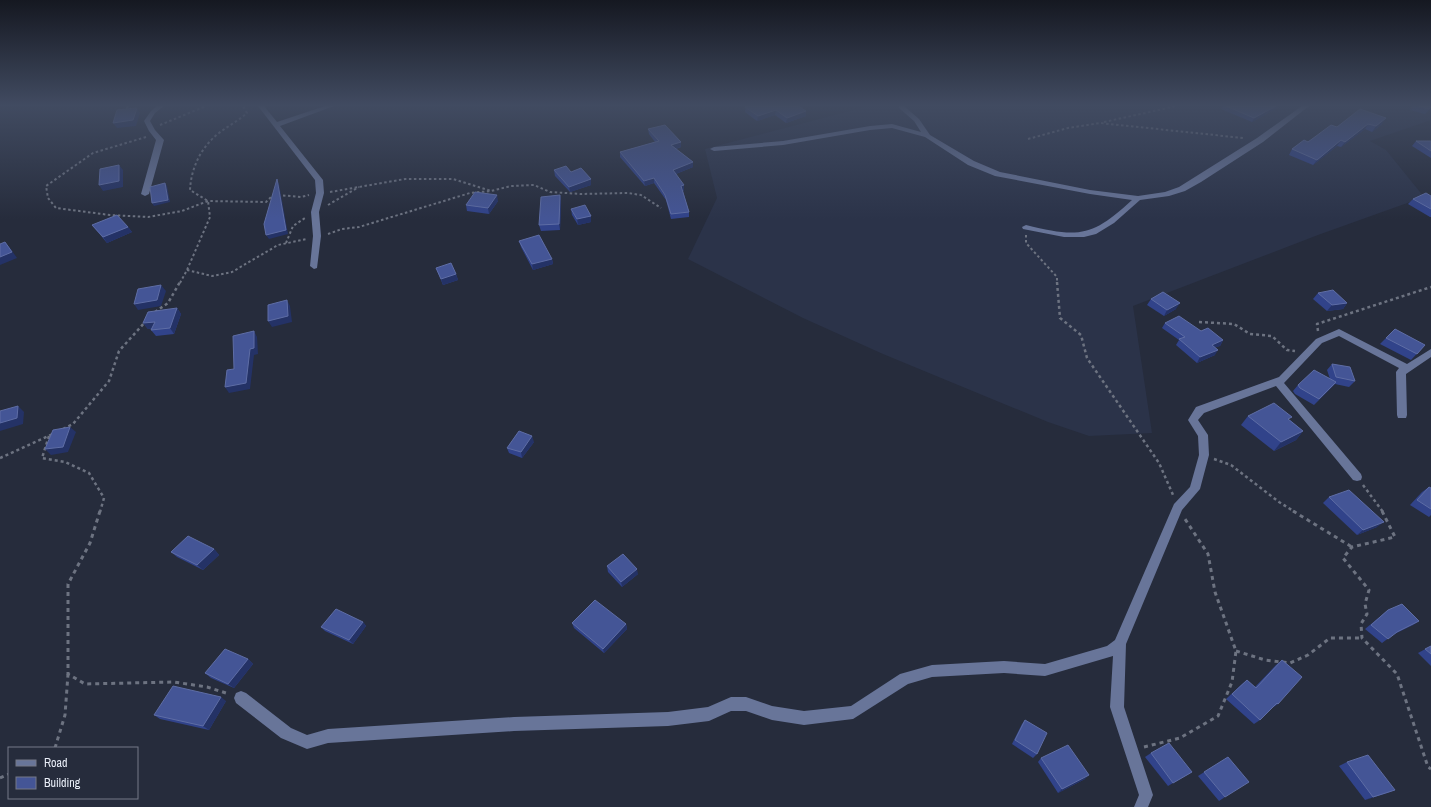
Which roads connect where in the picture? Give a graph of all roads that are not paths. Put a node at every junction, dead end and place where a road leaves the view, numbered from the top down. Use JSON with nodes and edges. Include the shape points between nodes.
{"nodes":[{"id":1,"x":159,"y":144,"type":"edge"},
{"id":2,"x":290,"y":144,"type":"edge"},
{"id":3,"x":775,"y":144,"type":"edge"},
{"id":4,"x":939,"y":144,"type":"edge"},
{"id":5,"x":1254,"y":144,"type":"edge"},
{"id":6,"x":714,"y":149,"type":"dead end"},
{"id":7,"x":145,"y":194,"type":"dead end"},
{"id":8,"x":1138,"y":198,"type":"junction"},
{"id":9,"x":1026,"y":227,"type":"road end"},
{"id":10,"x":314,"y":266,"type":"dead end"},
{"id":11,"x":1431,"y":352,"type":"edge"},
{"id":12,"x":1407,"y":368,"type":"junction"},
{"id":13,"x":1277,"y":382,"type":"junction"},
{"id":14,"x":1402,"y":415,"type":"dead end"},
{"id":15,"x":1357,"y":477,"type":"road end"},
{"id":16,"x":1120,"y":644,"type":"junction"},
{"id":17,"x":241,"y":698,"type":"road end"},
{"id":18,"x":1141,"y":807,"type":"edge"}],
"edges":[{"from":1,"to":7,"type":"street"},
{"from":2,"to":10,"type":"street","via":[[319,180]]},
{"from":3,"to":6,"type":"street"},
{"from":4,"to":8,"type":"street","via":[[971,163],[998,174],[1090,192]]},
{"from":5,"to":8,"type":"street","via":[[1182,189]]},
{"from":8,"to":9,"type":"street","via":[[1103,228],[1092,233],[1047,233]]},
{"from":11,"to":12,"type":"street"},
{"from":12,"to":13,"type":"street","via":[[1339,332],[1319,341],[1282,380]]},
{"from":12,"to":14,"type":"street","via":[[1401,372]]},
{"from":13,"to":15,"type":"street"},
{"from":13,"to":16,"type":"street","via":[[1200,410],[1193,420],[1203,435],[1204,455],[1195,489],[1178,508]]},
{"from":16,"to":17,"type":"street","via":[[1110,651],[1045,670],[1004,667],[932,671],[905,678],[853,712],[804,718],[772,713],[746,704],[731,704],[709,714],[668,719],[514,724],[328,736],[307,742],[286,733]]},
{"from":16,"to":18,"type":"street","via":[[1117,707],[1146,795]]}]}
